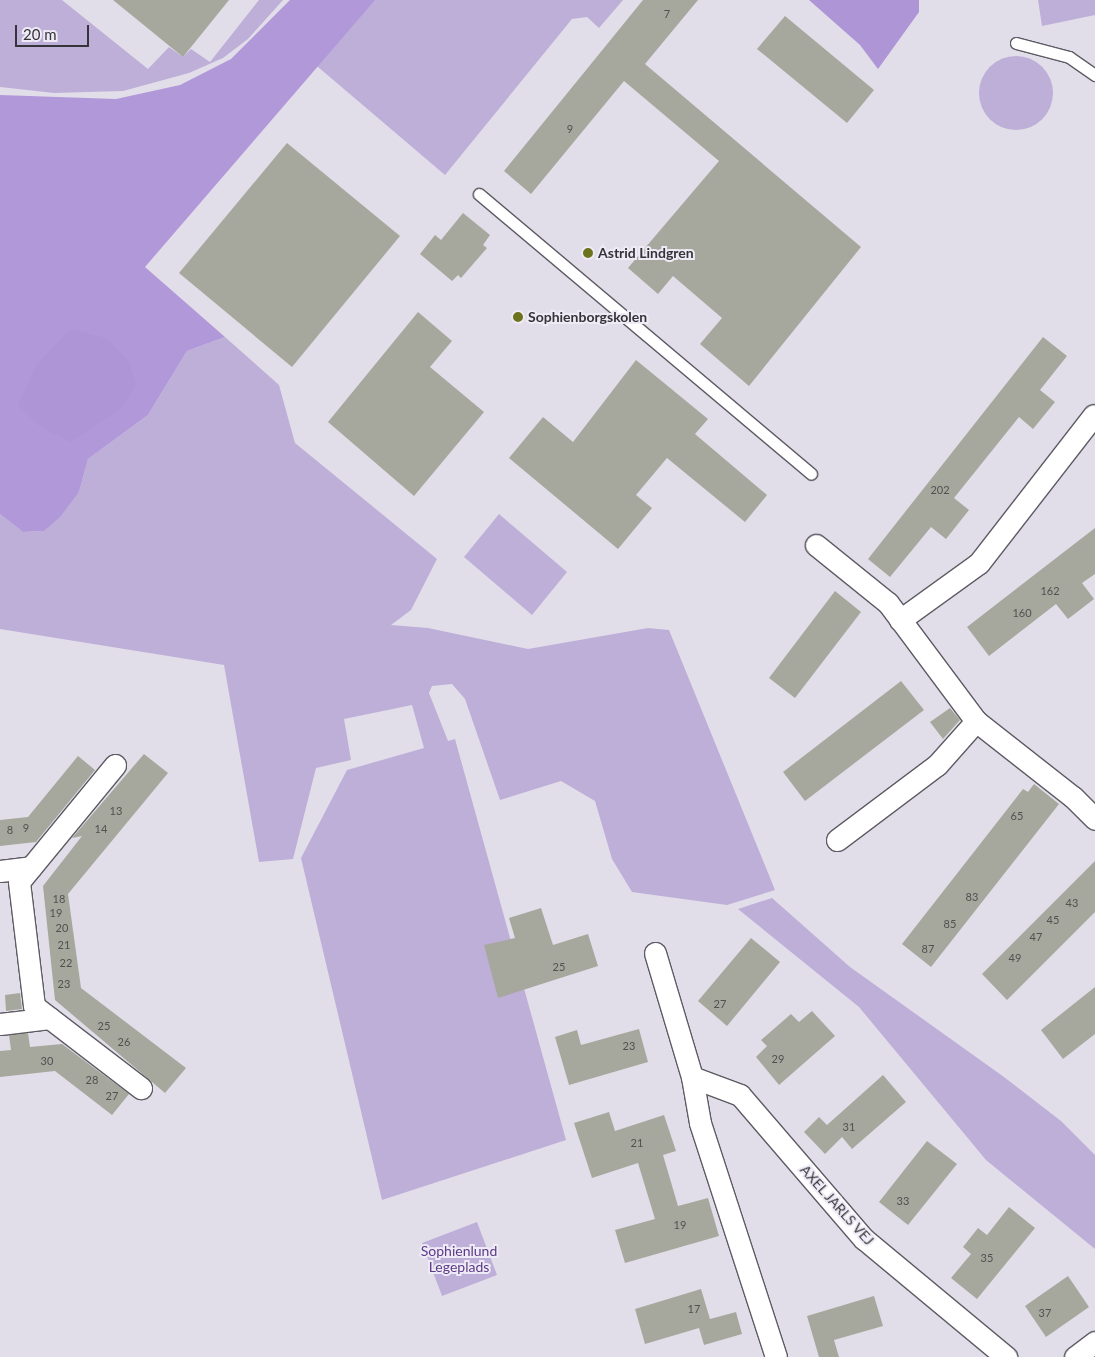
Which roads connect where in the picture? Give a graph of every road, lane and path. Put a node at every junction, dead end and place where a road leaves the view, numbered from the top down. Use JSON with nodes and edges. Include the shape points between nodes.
{"nodes":[{"id":1,"x":1016,"y":44,"type":"dead end"},
{"id":2,"x":1095,"y":75,"type":"edge"},
{"id":3,"x":479,"y":194,"type":"dead end"},
{"id":4,"x":1094,"y":415,"type":"edge"},
{"id":5,"x":811,"y":474,"type":"dead end"},
{"id":6,"x":816,"y":545,"type":"dead end"},
{"id":7,"x":900,"y":620,"type":"junction"},
{"id":8,"x":976,"y":722,"type":"junction"},
{"id":9,"x":115,"y":765,"type":"dead end"},
{"id":10,"x":1095,"y":819,"type":"edge"},
{"id":11,"x":837,"y":840,"type":"dead end"},
{"id":12,"x":31,"y":867,"type":"junction"},
{"id":13,"x":0,"y":871,"type":"edge"},
{"id":14,"x":654,"y":953,"type":"dead end"},
{"id":15,"x":50,"y":1018,"type":"junction"},
{"id":16,"x":0,"y":1024,"type":"edge"},
{"id":17,"x":692,"y":1077,"type":"junction"},
{"id":18,"x":141,"y":1088,"type":"dead end"},
{"id":19,"x":1095,"y":1342,"type":"edge"},
{"id":20,"x":776,"y":1357,"type":"edge"},
{"id":21,"x":1006,"y":1357,"type":"edge"},
{"id":22,"x":1075,"y":1357,"type":"edge"}],
"edges":[{"from":1,"to":2,"type":"lane","via":[[1069,57]]},
{"from":3,"to":5,"type":"lane"},
{"from":4,"to":7,"type":"street","via":[[979,563]]},
{"from":6,"to":7,"type":"street","via":[[888,604]]},
{"from":7,"to":8,"type":"street"},
{"from":8,"to":10,"type":"street","via":[[1073,797]]},
{"from":8,"to":11,"type":"street","via":[[937,765]]},
{"from":9,"to":12,"type":"street"},
{"from":12,"to":13,"type":"street"},
{"from":12,"to":15,"type":"street","via":[[19,882],[34,1006]]},
{"from":14,"to":17,"type":"street"},
{"from":15,"to":16,"type":"street"},
{"from":15,"to":18,"type":"street"},
{"from":17,"to":20,"type":"street","via":[[700,1123]]},
{"from":17,"to":21,"type":"street","name":"AXEL JARLS VEJ","via":[[740,1095],[864,1239]]},
{"from":19,"to":22,"type":"street"}]}
